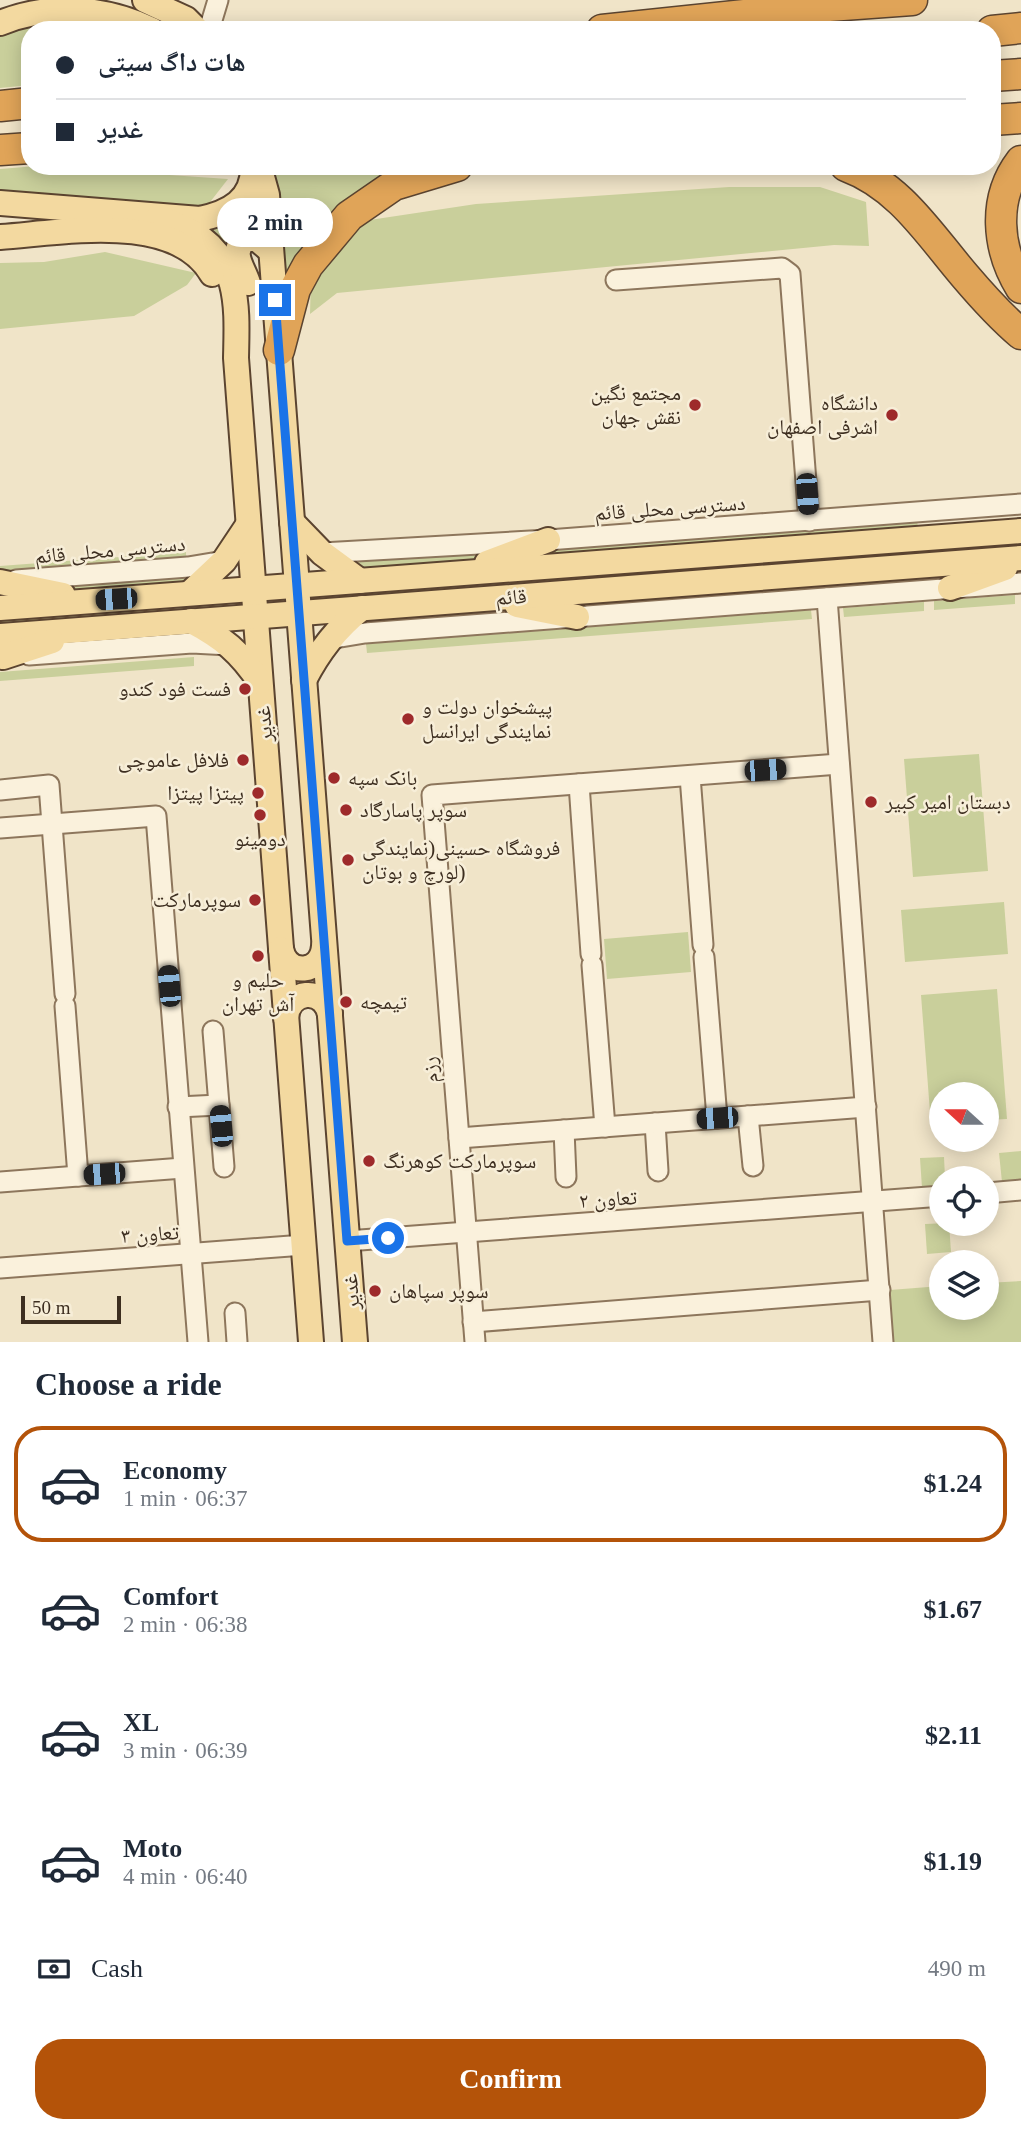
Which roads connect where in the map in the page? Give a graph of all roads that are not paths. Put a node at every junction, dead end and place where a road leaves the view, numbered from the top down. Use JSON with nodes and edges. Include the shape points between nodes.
{"nodes":[{"id":1,"x":79,"y":0,"type":"edge"},
{"id":2,"x":145,"y":0,"type":"edge"},
{"id":3,"x":218,"y":0,"type":"edge"},
{"id":4,"x":912,"y":0,"type":"edge"},
{"id":5,"x":31,"y":14,"type":"junction"},
{"id":6,"x":133,"y":21,"type":"edge"},
{"id":7,"x":195,"y":21,"type":"edge"},
{"id":8,"x":687,"y":21,"type":"edge"},
{"id":9,"x":0,"y":23,"type":"edge"},
{"id":10,"x":1021,"y":28,"type":"edge"},
{"id":11,"x":1001,"y":30,"type":"edge"},
{"id":12,"x":1021,"y":74,"type":"edge"},
{"id":13,"x":1001,"y":75,"type":"edge"},
{"id":14,"x":21,"y":104,"type":"edge"},
{"id":15,"x":0,"y":106,"type":"edge"},
{"id":16,"x":1021,"y":118,"type":"edge"},
{"id":17,"x":1001,"y":120,"type":"edge"},
{"id":18,"x":21,"y":149,"type":"edge"},
{"id":19,"x":0,"y":150,"type":"edge"},
{"id":20,"x":0,"y":156,"type":"edge"},
{"id":21,"x":21,"y":156,"type":"edge"},
{"id":22,"x":1021,"y":161,"type":"edge"},
{"id":23,"x":253,"y":175,"type":"edge"},
{"id":24,"x":259,"y":175,"type":"edge"},
{"id":25,"x":427,"y":175,"type":"edge"},
{"id":26,"x":863,"y":175,"type":"edge"},
{"id":27,"x":258,"y":193,"type":"junction"},
{"id":28,"x":0,"y":203,"type":"edge"},
{"id":29,"x":158,"y":217,"type":"junction"},
{"id":30,"x":0,"y":237,"type":"edge"},
{"id":31,"x":271,"y":251,"type":"junction"},
{"id":32,"x":616,"y":280,"type":"dead end"},
{"id":33,"x":1021,"y":289,"type":"edge"},
{"id":34,"x":1021,"y":334,"type":"edge"},
{"id":35,"x":279,"y":350,"type":"junction"},
{"id":36,"x":236,"y":367,"type":"junction"},
{"id":37,"x":1021,"y":504,"type":"edge"},
{"id":38,"x":809,"y":521,"type":"junction"},
{"id":39,"x":292,"y":522,"type":"junction"},
{"id":40,"x":248,"y":525,"type":"junction"},
{"id":41,"x":1021,"y":530,"type":"edge"},
{"id":42,"x":548,"y":540,"type":"junction"},
{"id":43,"x":322,"y":553,"type":"junction"},
{"id":44,"x":1021,"y":560,"type":"edge"},
{"id":45,"x":224,"y":561,"type":"junction"},
{"id":46,"x":462,"y":573,"type":"junction"},
{"id":47,"x":360,"y":580,"type":"junction"},
{"id":48,"x":0,"y":581,"type":"edge"},
{"id":49,"x":333,"y":583,"type":"junction"},
{"id":50,"x":1021,"y":583,"type":"edge"},
{"id":51,"x":297,"y":585,"type":"junction"},
{"id":52,"x":950,"y":588,"type":"junction"},
{"id":53,"x":253,"y":589,"type":"junction"},
{"id":54,"x":218,"y":591,"type":"junction"},
{"id":55,"x":190,"y":593,"type":"junction"},
{"id":56,"x":827,"y":598,"type":"junction"},
{"id":57,"x":485,"y":599,"type":"junction"},
{"id":58,"x":92,"y":601,"type":"junction"},
{"id":59,"x":0,"y":608,"type":"edge"},
{"id":60,"x":362,"y":608,"type":"junction"},
{"id":61,"x":334,"y":610,"type":"junction"},
{"id":62,"x":298,"y":613,"type":"junction"},
{"id":63,"x":255,"y":616,"type":"junction"},
{"id":64,"x":577,"y":617,"type":"junction"},
{"id":65,"x":219,"y":619,"type":"junction"},
{"id":66,"x":191,"y":621,"type":"junction"},
{"id":67,"x":329,"y":639,"type":"junction"},
{"id":68,"x":231,"y":645,"type":"junction"},
{"id":69,"x":1,"y":650,"type":"edge"},
{"id":70,"x":304,"y":680,"type":"junction"},
{"id":71,"x":260,"y":683,"type":"junction"},
{"id":72,"x":839,"y":764,"type":"junction"},
{"id":73,"x":690,"y":776,"type":"junction"},
{"id":74,"x":579,"y":784,"type":"junction"},
{"id":75,"x":0,"y":790,"type":"edge"},
{"id":76,"x":51,"y":824,"type":"junction"},
{"id":77,"x":0,"y":828,"type":"edge"},
{"id":78,"x":324,"y":946,"type":"junction"},
{"id":79,"x":281,"y":950,"type":"junction"},
{"id":80,"x":330,"y":1014,"type":"junction"},
{"id":81,"x":286,"y":1017,"type":"junction"},
{"id":82,"x":212,"y":1031,"type":"dead end"},
{"id":83,"x":219,"y":1105,"type":"junction"},
{"id":84,"x":178,"y":1107,"type":"junction"},
{"id":85,"x":866,"y":1107,"type":"junction"},
{"id":86,"x":748,"y":1116,"type":"junction"},
{"id":87,"x":717,"y":1118,"type":"junction"},
{"id":88,"x":655,"y":1123,"type":"junction"},
{"id":89,"x":605,"y":1127,"type":"junction"},
{"id":90,"x":564,"y":1130,"type":"junction"},
{"id":91,"x":459,"y":1138,"type":"junction"},
{"id":92,"x":753,"y":1166,"type":"dead end"},
{"id":93,"x":224,"y":1167,"type":"dead end"},
{"id":94,"x":183,"y":1168,"type":"junction"},
{"id":95,"x":658,"y":1171,"type":"dead end"},
{"id":96,"x":78,"y":1176,"type":"junction"},
{"id":97,"x":566,"y":1177,"type":"dead end"},
{"id":98,"x":0,"y":1182,"type":"edge"},
{"id":99,"x":1021,"y":1190,"type":"edge"},
{"id":100,"x":999,"y":1192,"type":"edge"},
{"id":101,"x":929,"y":1197,"type":"edge"},
{"id":102,"x":872,"y":1202,"type":"junction"},
{"id":103,"x":465,"y":1232,"type":"junction"},
{"id":104,"x":347,"y":1241,"type":"junction"},
{"id":105,"x":304,"y":1245,"type":"junction"},
{"id":106,"x":190,"y":1253,"type":"junction"},
{"id":107,"x":0,"y":1268,"type":"edge"},
{"id":108,"x":880,"y":1290,"type":"junction"},
{"id":109,"x":235,"y":1312,"type":"dead end"},
{"id":110,"x":473,"y":1322,"type":"junction"},
{"id":111,"x":198,"y":1342,"type":"edge"},
{"id":112,"x":237,"y":1342,"type":"edge"},
{"id":113,"x":311,"y":1342,"type":"edge"},
{"id":114,"x":355,"y":1342,"type":"edge"},
{"id":115,"x":475,"y":1342,"type":"edge"},
{"id":116,"x":883,"y":1342,"type":"edge"}],
"edges":[{"from":1,"to":5,"type":"main road"},
{"from":2,"to":7,"type":"main road"},
{"from":3,"to":7,"type":"street"},
{"from":4,"to":8,"type":"highway"},
{"from":5,"to":6,"type":"main road","via":[[77,9]]},
{"from":5,"to":9,"type":"main road"},
{"from":10,"to":11,"type":"highway"},
{"from":12,"to":13,"type":"highway"},
{"from":14,"to":15,"type":"highway"},
{"from":16,"to":17,"type":"highway"},
{"from":18,"to":19,"type":"highway"},
{"from":20,"to":21,"type":"highway"},
{"from":22,"to":33,"type":"highway","via":[[1005,190],[1000,228],[1005,254]]},
{"from":23,"to":27,"type":"main road"},
{"from":24,"to":27,"type":"main road"},
{"from":25,"to":35,"type":"highway","via":[[394,185],[349,216],[308,265],[295,289]]},
{"from":26,"to":34,"type":"highway","via":[[927,227],[970,282]]},
{"from":27,"to":29,"type":"main road","via":[[221,215]]},
{"from":27,"to":31,"type":"main road","name":"غدیر"},
{"from":28,"to":29,"type":"main road"},
{"from":29,"to":36,"type":"main road","via":[[194,233],[232,277]]},
{"from":30,"to":36,"type":"main road","via":[[118,230],[169,240],[208,267],[218,285]]},
{"from":31,"to":35,"type":"main road","name":"غدیر"},
{"from":31,"to":36,"type":"main road","via":[[257,239],[244,239],[239,245],[236,257],[248,281],[251,326]]},
{"from":32,"to":38,"type":"street","via":[[782,268],[790,274]]},
{"from":35,"to":39,"type":"main road","name":"غدیر"},
{"from":36,"to":40,"type":"main road","name":"غدیر"},
{"from":37,"to":38,"type":"street","name":"دسترسی محلی قائم"},
{"from":38,"to":42,"type":"street","name":"دسترسی محلی قائم"},
{"from":39,"to":43,"type":"main road"},
{"from":39,"to":51,"type":"main road","name":"غدیر"},
{"from":40,"to":45,"type":"main road"},
{"from":40,"to":53,"type":"main road","name":"غدیر"},
{"from":41,"to":46,"type":"main road","name":"قائم"},
{"from":42,"to":43,"type":"street","name":"دسترسی محلی قائم"},
{"from":42,"to":46,"type":"main road"},
{"from":43,"to":47,"type":"main road"},
{"from":44,"to":52,"type":"main road"},
{"from":44,"to":57,"type":"main road","name":"قائم"},
{"from":45,"to":48,"type":"street","name":"دسترسی محلی قائم"},
{"from":45,"to":55,"type":"main road"},
{"from":46,"to":47,"type":"main road","name":"قائم"},
{"from":47,"to":49,"type":"main road","name":"قائم"},
{"from":48,"to":58,"type":"main road"},
{"from":49,"to":51,"type":"main road","name":"قائم"},
{"from":49,"to":61,"type":"main road","via":[[323,587],[318,597],[320,606]]},
{"from":50,"to":52,"type":"street"},
{"from":51,"to":53,"type":"main road","name":"قائم"},
{"from":51,"to":62,"type":"main road","name":"غدیر"},
{"from":52,"to":56,"type":"street"},
{"from":53,"to":54,"type":"main road","name":"قائم"},
{"from":53,"to":63,"type":"main road","name":"غدیر"},
{"from":54,"to":55,"type":"main road","name":"قائم"},
{"from":54,"to":65,"type":"main road","via":[[232,598],[234,608]]},
{"from":55,"to":58,"type":"main road","name":"قائم"},
{"from":56,"to":64,"type":"street"},
{"from":56,"to":72,"type":"street"},
{"from":57,"to":60,"type":"main road","name":"قائم"},
{"from":57,"to":64,"type":"main road"},
{"from":58,"to":59,"type":"main road","name":"قائم"},
{"from":60,"to":61,"type":"main road","name":"قائم"},
{"from":60,"to":67,"type":"main road"},
{"from":61,"to":62,"type":"main road","name":"قائم"},
{"from":62,"to":63,"type":"main road","name":"قائم"},
{"from":62,"to":70,"type":"main road","name":"غدیر"},
{"from":63,"to":65,"type":"main road","name":"قائم"},
{"from":63,"to":71,"type":"main road","name":"غدیر"},
{"from":64,"to":67,"type":"street"},
{"from":65,"to":66,"type":"main road","name":"قائم"},
{"from":66,"to":68,"type":"main road"},
{"from":66,"to":69,"type":"main road","name":"قائم","via":[[93,628]]},
{"from":67,"to":70,"type":"main road"},
{"from":68,"to":69,"type":"street"},
{"from":68,"to":71,"type":"main road"},
{"from":70,"to":78,"type":"main road","name":"غدیر"},
{"from":71,"to":79,"type":"main road","name":"غدیر"},
{"from":72,"to":73,"type":"street"},
{"from":72,"to":85,"type":"street"},
{"from":73,"to":74,"type":"street"},
{"from":73,"to":87,"type":"street"},
{"from":74,"to":89,"type":"street"},
{"from":74,"to":91,"type":"street","name":"رزم","via":[[432,795]]},
{"from":75,"to":76,"type":"street","via":[[49,785]]},
{"from":76,"to":77,"type":"street"},
{"from":76,"to":84,"type":"street","via":[[156,816]]},
{"from":76,"to":96,"type":"street"},
{"from":78,"to":79,"type":"main road","via":[[317,964],[304,970],[291,967]]},
{"from":78,"to":80,"type":"main road","name":"غدیر"},
{"from":79,"to":81,"type":"main road","name":"غدیر"},
{"from":80,"to":81,"type":"main road","via":[[319,997],[306,994],[294,999]]},
{"from":80,"to":104,"type":"main road","name":"غدیر"},
{"from":81,"to":105,"type":"main road","name":"غدیر"},
{"from":82,"to":83,"type":"street"},
{"from":83,"to":84,"type":"street"},
{"from":83,"to":93,"type":"street"},
{"from":84,"to":94,"type":"street"},
{"from":85,"to":86,"type":"street"},
{"from":85,"to":102,"type":"street"},
{"from":86,"to":87,"type":"street"},
{"from":86,"to":92,"type":"street"},
{"from":87,"to":88,"type":"street"},
{"from":88,"to":89,"type":"street"},
{"from":88,"to":95,"type":"street"},
{"from":89,"to":90,"type":"street"},
{"from":90,"to":91,"type":"street"},
{"from":90,"to":97,"type":"street"},
{"from":91,"to":103,"type":"street","name":"رزم"},
{"from":94,"to":96,"type":"street"},
{"from":94,"to":106,"type":"street"},
{"from":96,"to":98,"type":"street"},
{"from":99,"to":100,"type":"street"},
{"from":101,"to":102,"type":"street","name":"تعاون ۲"},
{"from":102,"to":103,"type":"street","name":"تعاون ۲"},
{"from":102,"to":108,"type":"street"},
{"from":103,"to":104,"type":"street","name":"تعاون ۲"},
{"from":103,"to":110,"type":"street","name":"رزم"},
{"from":104,"to":114,"type":"main road","name":"غدیر"},
{"from":105,"to":106,"type":"street","name":"تعاون ۳"},
{"from":105,"to":113,"type":"main road","name":"غدیر"},
{"from":106,"to":107,"type":"street","name":"تعاون ۳"},
{"from":106,"to":111,"type":"street"},
{"from":108,"to":110,"type":"street"},
{"from":108,"to":116,"type":"street"},
{"from":109,"to":112,"type":"street"},
{"from":110,"to":115,"type":"street","name":"رزم"}]}
